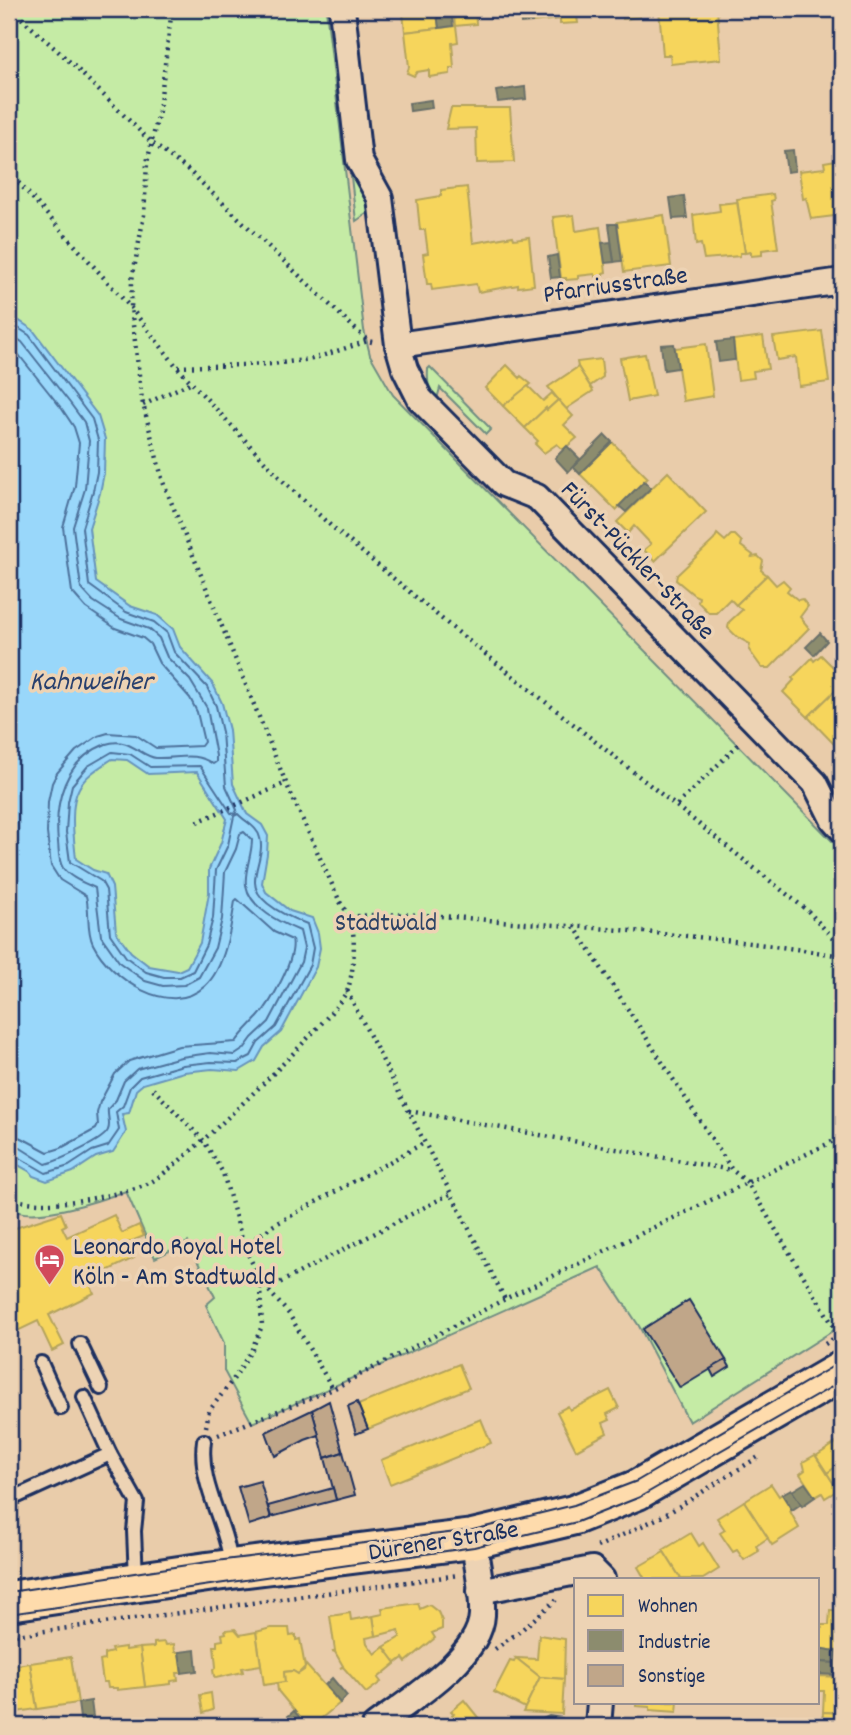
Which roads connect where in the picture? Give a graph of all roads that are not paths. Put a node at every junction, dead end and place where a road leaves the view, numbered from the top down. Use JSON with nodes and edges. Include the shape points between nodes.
{"nodes":[{"id":1,"x":342,"y":9,"type":"edge"},
{"id":2,"x":842,"y":281,"type":"edge"},
{"id":3,"x":398,"y":345,"type":"junction"},
{"id":4,"x":842,"y":829,"type":"edge"},
{"id":5,"x":80,"y":1344,"type":"dead end"},
{"id":6,"x":835,"y":1348,"type":"edge"},
{"id":7,"x":41,"y":1363,"type":"dead end"},
{"id":8,"x":101,"y":1388,"type":"dead end"},
{"id":9,"x":84,"y":1396,"type":"dead end"},
{"id":10,"x":61,"y":1408,"type":"dead end"},
{"id":11,"x":204,"y":1441,"type":"road end"},
{"id":12,"x":110,"y":1454,"type":"junction"},
{"id":13,"x":9,"y":1500,"type":"edge"},
{"id":14,"x":472,"y":1539,"type":"junction"},
{"id":15,"x":231,"y":1569,"type":"junction"},
{"id":16,"x":597,"y":1574,"type":"edge"},
{"id":17,"x":136,"y":1583,"type":"junction"},
{"id":18,"x":480,"y":1591,"type":"junction"},
{"id":19,"x":9,"y":1601,"type":"edge"},
{"id":20,"x":600,"y":1704,"type":"edge"},
{"id":21,"x":375,"y":1726,"type":"edge"},
{"id":22,"x":598,"y":1726,"type":"edge"}],
"edges":[{"from":1,"to":3,"type":"street","name":"Fürst-Pückler-Straße","via":[[359,160],[380,198]]},
{"from":2,"to":3,"type":"street","name":"Pfarriusstraße"},
{"from":3,"to":4,"type":"street","name":"Fürst-Pückler-Straße","via":[[420,399],[504,484],[537,497],[815,783]]},
{"from":5,"to":8,"type":"lane"},
{"from":6,"to":14,"type":"main road","name":"Dürener Straße","via":[[638,1490],[574,1515]]},
{"from":7,"to":10,"type":"lane"},
{"from":9,"to":12,"type":"lane"},
{"from":11,"to":15,"type":"lane","via":[[205,1477],[229,1545]]},
{"from":12,"to":13,"type":"lane"},
{"from":12,"to":17,"type":"lane","via":[[136,1502]]},
{"from":14,"to":15,"type":"main road","name":"Dürener Straße"},
{"from":14,"to":18,"type":"street"},
{"from":15,"to":17,"type":"main road","name":"Dürener Straße"},
{"from":16,"to":18,"type":"street"},
{"from":17,"to":19,"type":"main road","name":"Dürener Straße"},
{"from":18,"to":21,"type":"street","via":[[482,1617],[476,1639],[456,1664]]},
{"from":20,"to":22,"type":"street"}]}
